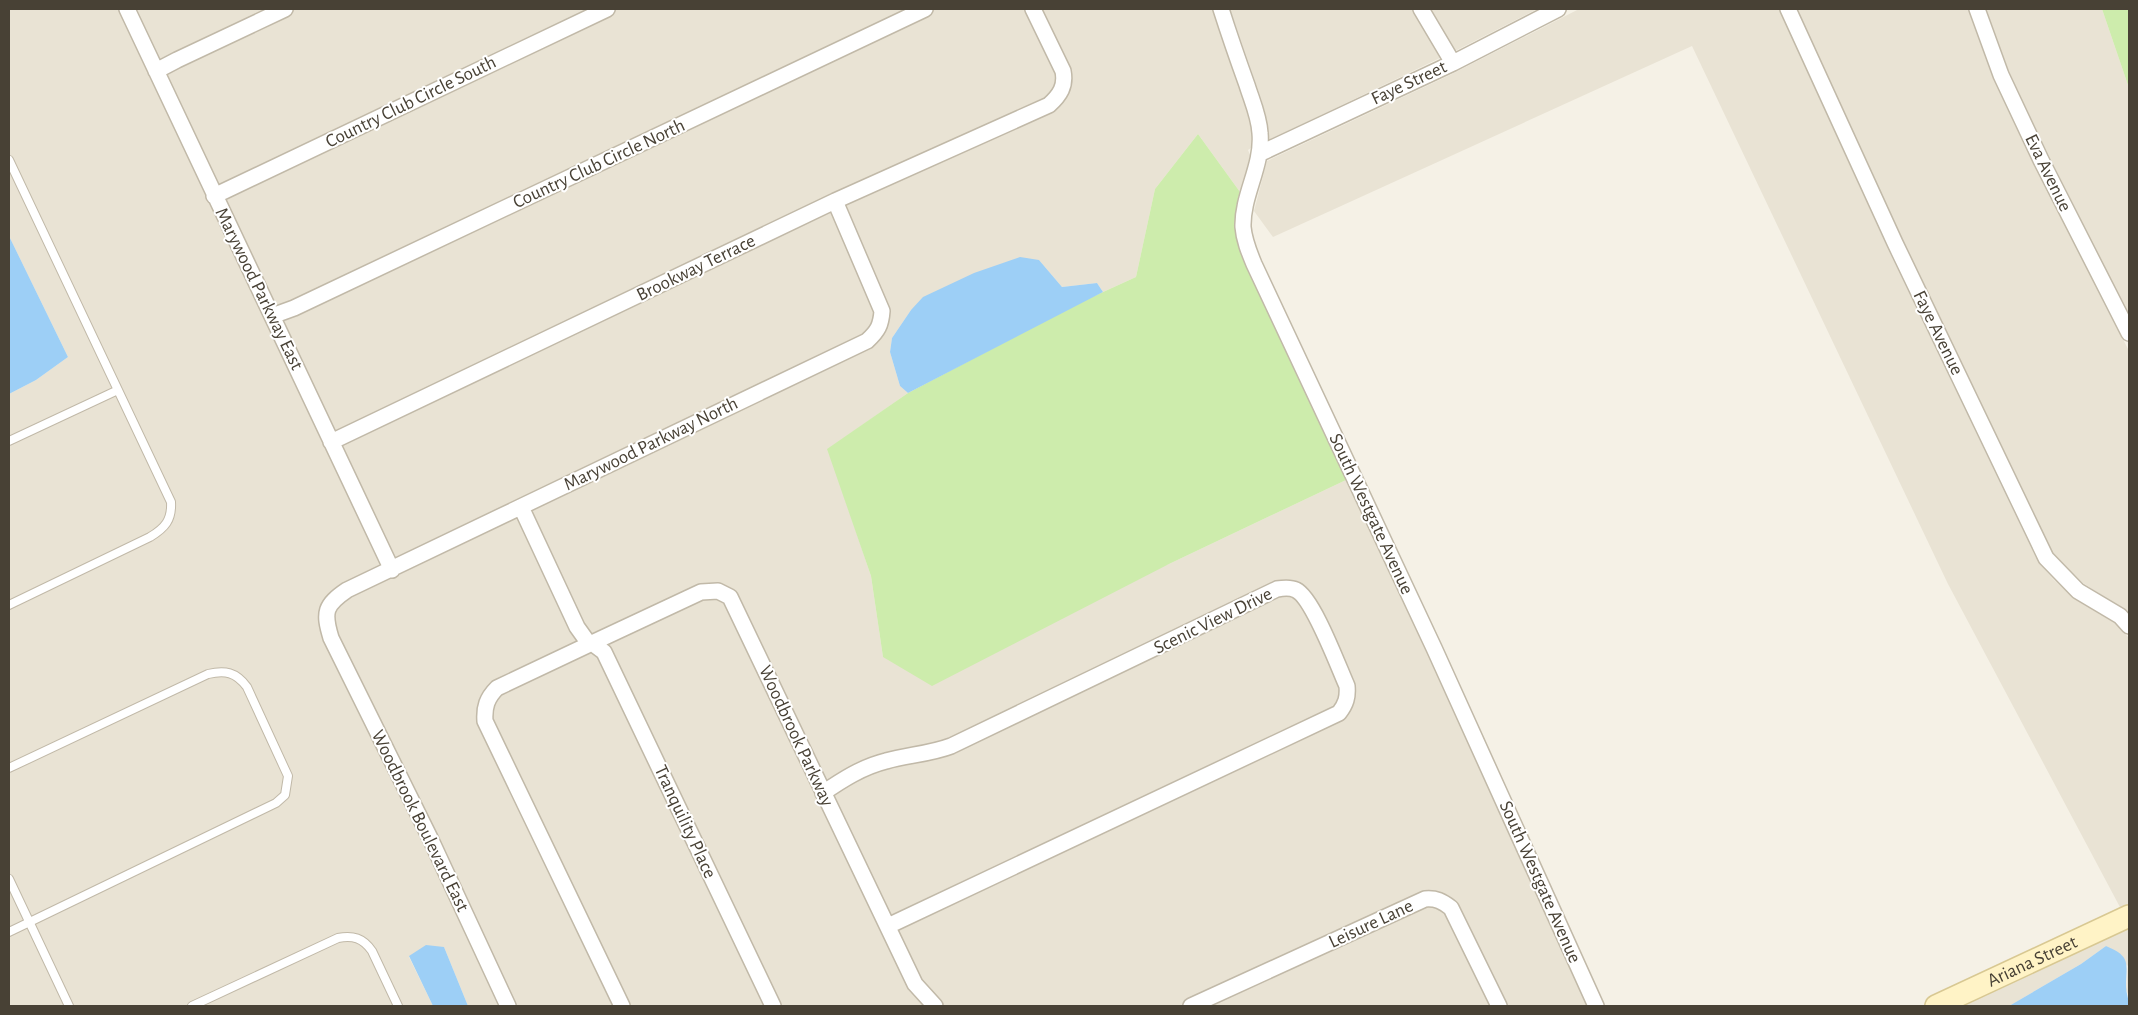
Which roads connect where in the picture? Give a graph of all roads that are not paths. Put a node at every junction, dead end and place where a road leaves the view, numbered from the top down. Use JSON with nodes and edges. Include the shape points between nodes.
{"nodes":[{"id":1,"x":127,"y":9,"type":"edge"},
{"id":2,"x":285,"y":9,"type":"edge"},
{"id":3,"x":607,"y":9,"type":"edge"},
{"id":4,"x":925,"y":9,"type":"edge"},
{"id":5,"x":1033,"y":9,"type":"edge"},
{"id":6,"x":1221,"y":9,"type":"edge"},
{"id":7,"x":1421,"y":9,"type":"edge"},
{"id":8,"x":1558,"y":9,"type":"edge"},
{"id":9,"x":1788,"y":9,"type":"edge"},
{"id":10,"x":1977,"y":9,"type":"edge"},
{"id":11,"x":1453,"y":63,"type":"junction"},
{"id":12,"x":156,"y":71,"type":"junction"},
{"id":13,"x":1259,"y":154,"type":"junction"},
{"id":14,"x":9,"y":160,"type":"edge"},
{"id":15,"x":214,"y":196,"type":"junction"},
{"id":16,"x":835,"y":201,"type":"junction"},
{"id":17,"x":272,"y":316,"type":"junction"},
{"id":18,"x":2129,"y":333,"type":"edge"},
{"id":19,"x":118,"y":390,"type":"junction"},
{"id":20,"x":9,"y":442,"type":"edge"},
{"id":21,"x":331,"y":442,"type":"junction"},
{"id":22,"x":521,"y":507,"type":"junction"},
{"id":23,"x":392,"y":570,"type":"junction"},
{"id":24,"x":9,"y":604,"type":"edge"},
{"id":25,"x":2129,"y":626,"type":"edge"},
{"id":26,"x":330,"y":637,"type":"joint"},
{"id":27,"x":592,"y":644,"type":"junction"},
{"id":28,"x":9,"y":768,"type":"edge"},
{"id":29,"x":823,"y":793,"type":"junction"},
{"id":30,"x":9,"y":879,"type":"edge"},
{"id":31,"x":2129,"y":916,"type":"edge"},
{"id":32,"x":29,"y":921,"type":"junction"},
{"id":33,"x":888,"y":926,"type":"junction"},
{"id":34,"x":9,"y":932,"type":"edge"},
{"id":35,"x":69,"y":1006,"type":"edge"},
{"id":36,"x":192,"y":1006,"type":"edge"},
{"id":37,"x":398,"y":1006,"type":"edge"},
{"id":38,"x":508,"y":1006,"type":"edge"},
{"id":39,"x":622,"y":1006,"type":"edge"},
{"id":40,"x":773,"y":1006,"type":"edge"},
{"id":41,"x":935,"y":1006,"type":"edge"},
{"id":42,"x":1191,"y":1006,"type":"edge"},
{"id":43,"x":1499,"y":1006,"type":"edge"},
{"id":44,"x":1596,"y":1006,"type":"edge"},
{"id":45,"x":1936,"y":1006,"type":"edge"}],
"edges":[{"from":1,"to":12,"type":"street","name":"Marywood Parkway East"},
{"from":2,"to":12,"type":"street"},
{"from":3,"to":15,"type":"street","name":"Country Club Circle South"},
{"from":4,"to":17,"type":"street","name":"Country Club Circle North"},
{"from":5,"to":16,"type":"street","name":"Brookway Terrace","via":[[1065,80],[1049,105]]},
{"from":6,"to":13,"type":"street","name":"South Westgate Avenue","via":[[1258,117],[1261,134]]},
{"from":7,"to":11,"type":"street"},
{"from":8,"to":11,"type":"street","name":"Faye Street"},
{"from":9,"to":25,"type":"street","name":"Faye Avenue","via":[[1891,235],[2046,558],[2078,591],[2120,616]]},
{"from":10,"to":18,"type":"street","name":"Eva Avenue","via":[[2001,74],[2041,160]]},
{"from":11,"to":13,"type":"street","name":"Faye Street"},
{"from":12,"to":15,"type":"street","name":"Marywood Parkway East"},
{"from":13,"to":44,"type":"street","name":"South Westgate Avenue","via":[[1243,226],[1254,264],[1434,648]]},
{"from":14,"to":19,"type":"lane"},
{"from":15,"to":17,"type":"street","name":"Marywood Parkway East"},
{"from":16,"to":21,"type":"street","name":"Brookway Terrace"},
{"from":16,"to":22,"type":"street","name":"Marywood Parkway North","via":[[882,311],[882,324],[876,333]]},
{"from":17,"to":21,"type":"street","name":"Marywood Parkway East"},
{"from":19,"to":20,"type":"lane"},
{"from":19,"to":24,"type":"lane","via":[[171,502],[169,521],[163,530],[150,537]]},
{"from":21,"to":23,"type":"street","name":"Marywood Parkway East"},
{"from":22,"to":23,"type":"street","name":"Marywood Parkway North"},
{"from":22,"to":27,"type":"street","via":[[577,627]]},
{"from":23,"to":26,"type":"street","name":"Marywood Parkway North","via":[[332,600],[326,611]]},
{"from":26,"to":38,"type":"street","name":"Woodbrook Boulevard East","via":[[430,838]]},
{"from":27,"to":29,"type":"street","name":"Woodbrook Parkway","via":[[701,592],[718,591],[730,597]]},
{"from":27,"to":39,"type":"street","name":"Woodbrook Parkway","via":[[497,688],[490,694],[484,713]]},
{"from":27,"to":40,"type":"street","name":"Tranquility Place","via":[[604,652]]},
{"from":28,"to":32,"type":"lane","via":[[220,671],[231,672],[247,687],[288,776],[285,795],[276,803]]},
{"from":29,"to":33,"type":"street","name":"Woodbrook Parkway"},
{"from":29,"to":33,"type":"street","name":"Scenic View Drive","via":[[866,768],[951,746],[1277,589],[1296,590],[1309,602],[1347,686],[1348,696],[1339,712]]},
{"from":30,"to":32,"type":"lane"},
{"from":31,"to":45,"type":"street","name":"Ariana Street"},
{"from":32,"to":34,"type":"lane"},
{"from":32,"to":35,"type":"lane"},
{"from":33,"to":41,"type":"street","name":"Woodbrook Parkway","via":[[915,984]]},
{"from":36,"to":37,"type":"lane","via":[[338,938],[350,936],[367,944],[372,951]]},
{"from":42,"to":43,"type":"street","name":"Leisure Lane","via":[[1432,898],[1451,908]]}]}
